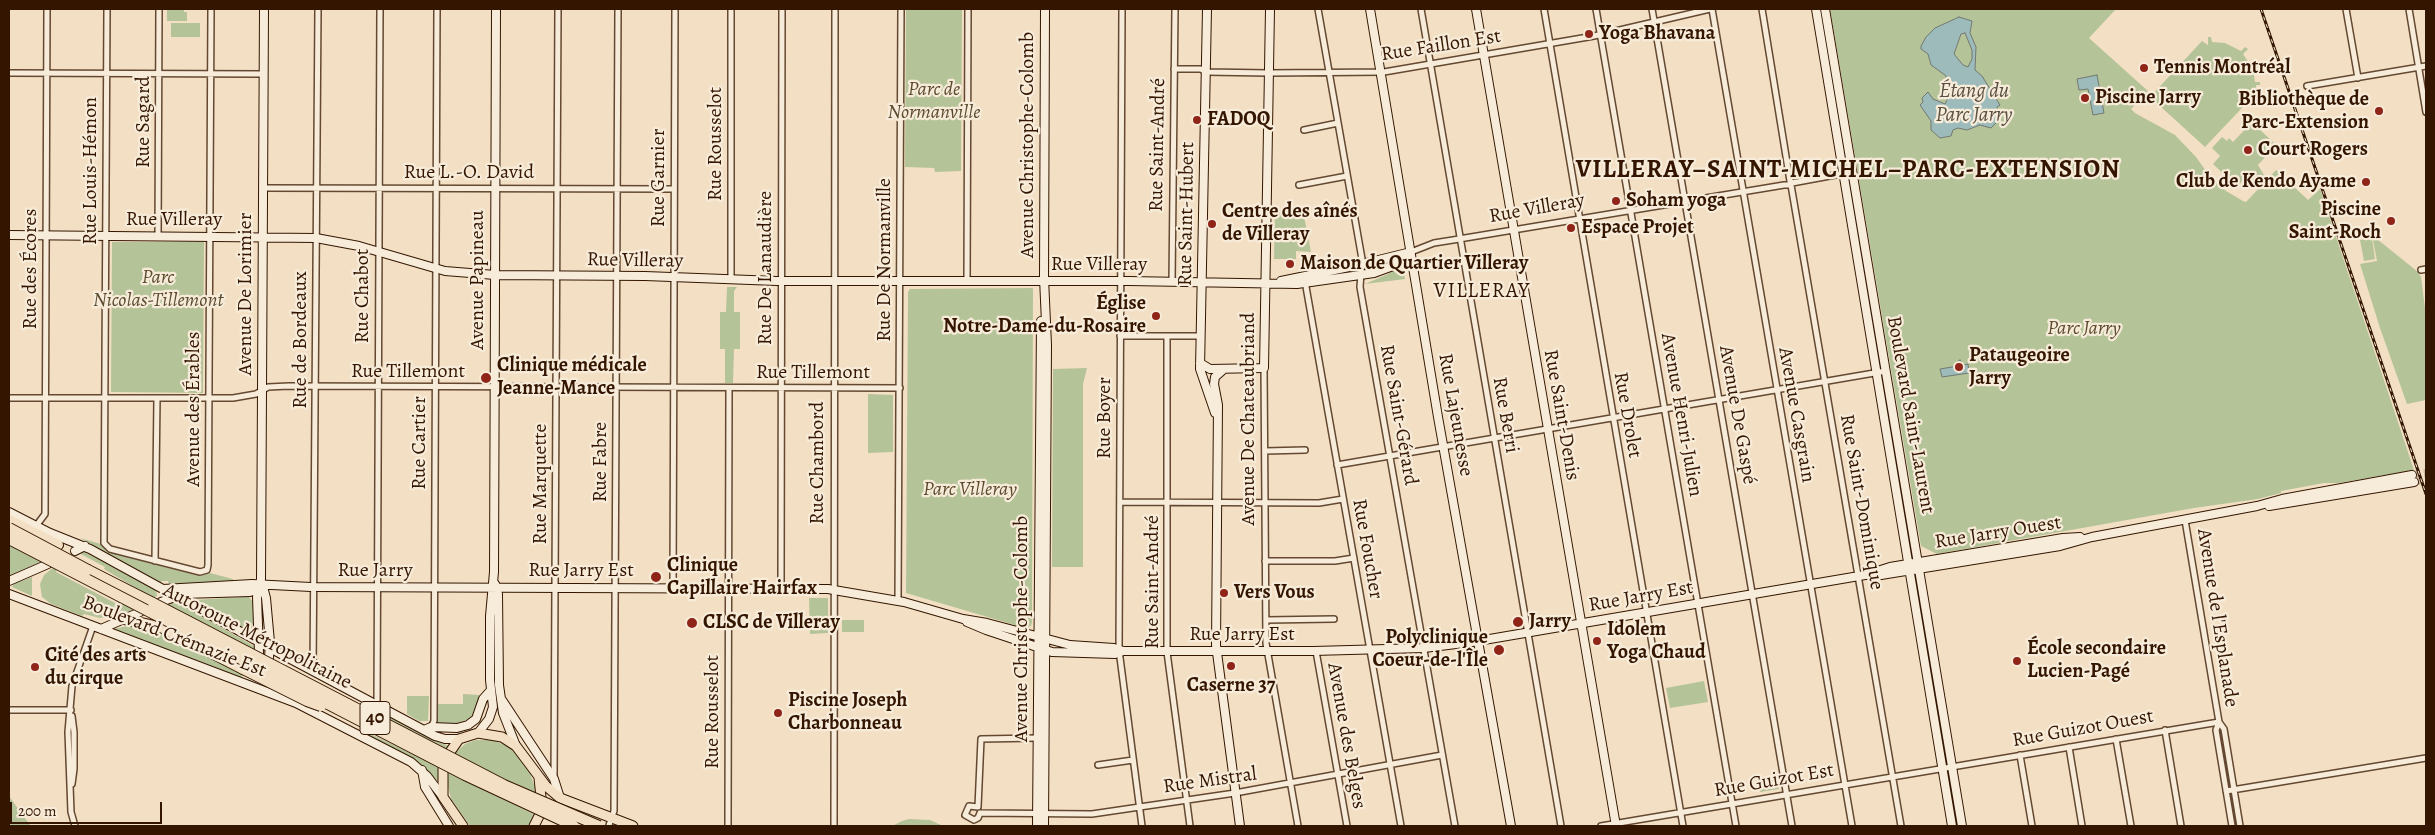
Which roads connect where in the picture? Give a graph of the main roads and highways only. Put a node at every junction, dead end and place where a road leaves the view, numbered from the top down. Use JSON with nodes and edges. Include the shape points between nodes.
{"nodes":[{"id":1,"x":264,"y":9,"type":"edge"},
{"id":2,"x":496,"y":9,"type":"edge"},
{"id":3,"x":1046,"y":9,"type":"edge"},
{"id":4,"x":1207,"y":9,"type":"edge"},
{"id":5,"x":1270,"y":9,"type":"edge"},
{"id":6,"x":1370,"y":9,"type":"edge"},
{"id":7,"x":1476,"y":9,"type":"edge"},
{"id":8,"x":1816,"y":9,"type":"edge"},
{"id":9,"x":1825,"y":9,"type":"edge"},
{"id":10,"x":9,"y":236,"type":"edge"},
{"id":11,"x":263,"y":236,"type":"junction"},
{"id":12,"x":1411,"y":252,"type":"junction"},
{"id":13,"x":495,"y":275,"type":"junction"},
{"id":14,"x":1305,"y":280,"type":"junction"},
{"id":15,"x":1044,"y":281,"type":"junction"},
{"id":16,"x":1202,"y":282,"type":"junction"},
{"id":17,"x":1265,"y":283,"type":"junction"},
{"id":18,"x":1200,"y":363,"type":"junction"},
{"id":19,"x":1224,"y":368,"type":"junction"},
{"id":20,"x":1216,"y":417,"type":"junction"},
{"id":21,"x":2413,"y":479,"type":"tunnel mouth"},
{"id":22,"x":9,"y":512,"type":"edge"},
{"id":23,"x":9,"y":520,"type":"edge"},
{"id":24,"x":9,"y":528,"type":"edge"},
{"id":25,"x":9,"y":539,"type":"edge"},
{"id":26,"x":85,"y":546,"type":"junction"},
{"id":27,"x":75,"y":551,"type":"dead end"},
{"id":28,"x":48,"y":564,"type":"dead end"},
{"id":29,"x":1919,"y":566,"type":"junction"},
{"id":30,"x":1909,"y":567,"type":"junction"},
{"id":31,"x":88,"y":570,"type":"junction"},
{"id":32,"x":9,"y":581,"type":"edge"},
{"id":33,"x":494,"y":585,"type":"junction"},
{"id":34,"x":263,"y":586,"type":"junction"},
{"id":35,"x":434,"y":587,"type":"joint"},
{"id":36,"x":163,"y":589,"type":"junction"},
{"id":37,"x":9,"y":594,"type":"edge"},
{"id":38,"x":174,"y":596,"type":"junction"},
{"id":39,"x":161,"y":602,"type":"dead end"},
{"id":40,"x":140,"y":612,"type":"dead end"},
{"id":41,"x":124,"y":619,"type":"junction"},
{"id":42,"x":963,"y":619,"type":"junction"},
{"id":43,"x":1581,"y":624,"type":"junction"},
{"id":44,"x":101,"y":629,"type":"junction"},
{"id":45,"x":1042,"y":638,"type":"junction"},
{"id":46,"x":1478,"y":641,"type":"junction"},
{"id":47,"x":260,"y":643,"type":"junction"},
{"id":48,"x":270,"y":648,"type":"junction"},
{"id":49,"x":1041,"y":648,"type":"junction"},
{"id":50,"x":1120,"y":651,"type":"junction"},
{"id":51,"x":1216,"y":652,"type":"junction"},
{"id":52,"x":259,"y":653,"type":"dead end"},
{"id":53,"x":269,"y":658,"type":"dead end"},
{"id":54,"x":247,"y":676,"type":"junction"},
{"id":55,"x":491,"y":690,"type":"junction"},
{"id":56,"x":501,"y":699,"type":"junction"},
{"id":57,"x":345,"y":713,"type":"junction"},
{"id":58,"x":428,"y":728,"type":"junction"},
{"id":59,"x":478,"y":733,"type":"junction"},
{"id":60,"x":459,"y":739,"type":"junction"},
{"id":61,"x":516,"y":746,"type":"junction"},
{"id":62,"x":450,"y":752,"type":"dead end"},
{"id":63,"x":443,"y":769,"type":"dead end"},
{"id":64,"x":422,"y":770,"type":"junction"},
{"id":65,"x":539,"y":777,"type":"junction"},
{"id":66,"x":443,"y":797,"type":"junction"},
{"id":67,"x":541,"y":797,"type":"dead end"},
{"id":68,"x":560,"y":798,"type":"junction"},
{"id":69,"x":1041,"y":814,"type":"junction"},
{"id":70,"x":539,"y":816,"type":"dead end"},
{"id":71,"x":606,"y":823,"type":"edge"},
{"id":72,"x":1615,"y":825,"type":"edge"},
{"id":73,"x":449,"y":826,"type":"edge"},
{"id":74,"x":463,"y":826,"type":"edge"},
{"id":75,"x":534,"y":826,"type":"edge"},
{"id":76,"x":574,"y":826,"type":"edge"},
{"id":77,"x":633,"y":826,"type":"edge"},
{"id":78,"x":1037,"y":826,"type":"edge"},
{"id":79,"x":1044,"y":826,"type":"edge"},
{"id":80,"x":1240,"y":826,"type":"edge"},
{"id":81,"x":1511,"y":826,"type":"edge"},
{"id":82,"x":1952,"y":826,"type":"edge"},
{"id":83,"x":1962,"y":826,"type":"edge"}],
"edges":[{"from":1,"to":11,"type":"main road","name":"Avenue De Lorimier"},
{"from":2,"to":13,"type":"main road","name":"Avenue Papineau"},
{"from":3,"to":15,"type":"main road","name":"Avenue Christophe-Colomb"},
{"from":4,"to":16,"type":"main road","name":"Rue Saint-Hubert"},
{"from":5,"to":17,"type":"main road","name":"Avenue De Chateaubriand"},
{"from":6,"to":12,"type":"main road","name":"Rue Lajeunesse"},
{"from":7,"to":43,"type":"main road","name":"Rue Saint-Denis"},
{"from":8,"to":30,"type":"main road","name":"Boulevard Saint-Laurent"},
{"from":9,"to":29,"type":"main road","name":"Boulevard Saint-Laurent"},
{"from":10,"to":11,"type":"main road","name":"Rue Villeray"},
{"from":11,"to":13,"type":"main road","name":"Rue Villeray","via":[[347,243],[435,269]]},
{"from":11,"to":34,"type":"main road","name":"Avenue De Lorimier"},
{"from":12,"to":14,"type":"main road","name":"Rue Villeray"},
{"from":12,"to":14,"type":"main road","name":"Rue Villeray","via":[[1390,267],[1360,276]]},
{"from":12,"to":46,"type":"main road","name":"Rue Lajeunesse"},
{"from":13,"to":15,"type":"main road","name":"Rue Villeray","via":[[781,282]]},
{"from":13,"to":33,"type":"main road","name":"Avenue Papineau"},
{"from":14,"to":17,"type":"main road","name":"Rue Villeray"},
{"from":15,"to":16,"type":"main road","name":"Rue Villeray"},
{"from":15,"to":45,"type":"main road","name":"Avenue Christophe-Colomb","via":[[1040,345]]},
{"from":16,"to":17,"type":"main road","name":"Rue Villeray"},
{"from":16,"to":18,"type":"main road","name":"Rue Saint-Hubert"},
{"from":17,"to":19,"type":"main road","name":"Avenue De Chateaubriand","via":[[1264,368]]},
{"from":18,"to":19,"type":"main road","via":[[1206,368]]},
{"from":18,"to":20,"type":"main road","name":"Rue Saint-Hubert","via":[[1202,379]]},
{"from":19,"to":20,"type":"main road","name":"Rue Saint-Hubert","via":[[1214,380],[1218,405]]},
{"from":20,"to":51,"type":"main road","name":"Rue Saint-Hubert"},
{"from":21,"to":29,"type":"main road","name":"Rue Jarry Ouest","via":[[2283,505],[2257,506],[2092,537],[2063,538]]},
{"from":22,"to":26,"type":"main road","name":"Boulevard Crémazie Est"},
{"from":23,"to":31,"type":"highway","bridge":true,"via":[[58,545]]},
{"from":24,"to":31,"type":"highway","name":"Autoroute Métropolitaine","number":"40","bridge":true},
{"from":25,"to":57,"type":"highway","name":"Autoroute Métropolitaine","number":"40","bridge":true},
{"from":26,"to":27,"type":"main road"},
{"from":26,"to":36,"type":"main road","name":"Boulevard Crémazie Est"},
{"from":28,"to":32,"type":"main road"},
{"from":29,"to":30,"type":"main road","name":"Rue Jarry Ouest"},
{"from":29,"to":83,"type":"main road","name":"Boulevard Saint-Laurent"},
{"from":30,"to":43,"type":"main road","name":"Rue Jarry Est","via":[[1880,568],[1862,575]]},
{"from":30,"to":82,"type":"main road","name":"Boulevard Saint-Laurent"},
{"from":31,"to":71,"type":"highway","name":"Autoroute Métropolitaine","number":"40","bridge":true,"via":[[504,784]]},
{"from":33,"to":35,"type":"main road","name":"Rue Jarry Est"},
{"from":33,"to":42,"type":"main road","name":"Rue Jarry Est","via":[[834,589],[898,601]]},
{"from":33,"to":55,"type":"main road","name":"Avenue Papineau","via":[[490,608]]},
{"from":33,"to":56,"type":"main road","name":"Avenue Papineau","via":[[498,594]]},
{"from":34,"to":35,"type":"main road","name":"Rue Jarry"},
{"from":34,"to":36,"type":"main road"},
{"from":34,"to":38,"type":"main road"},
{"from":34,"to":47,"type":"main road","name":"Avenue De Lorimier"},
{"from":34,"to":48,"type":"main road","name":"Avenue De Lorimier"},
{"from":36,"to":38,"type":"main road","name":"Boulevard Crémazie Est"},
{"from":37,"to":44,"type":"main road","name":"Boulevard Crémazie Est"},
{"from":38,"to":39,"type":"main road"},
{"from":38,"to":47,"type":"main road","name":"Boulevard Crémazie Est"},
{"from":40,"to":41,"type":"main road"},
{"from":41,"to":44,"type":"main road"},
{"from":41,"to":54,"type":"highway","via":[[163,628]]},
{"from":42,"to":45,"type":"main road","name":"Rue Jarry Est"},
{"from":42,"to":49,"type":"main road","name":"Rue Jarry Est"},
{"from":43,"to":46,"type":"main road","name":"Rue Jarry Est"},
{"from":43,"to":72,"type":"main road","name":"Rue Saint-Denis"},
{"from":44,"to":54,"type":"main road","name":"Boulevard Crémazie Est"},
{"from":45,"to":49,"type":"main road","name":"Avenue Christophe-Colomb"},
{"from":45,"to":50,"type":"main road","name":"Rue Jarry Est"},
{"from":46,"to":51,"type":"main road","name":"Rue Jarry Est","via":[[1424,648]]},
{"from":46,"to":81,"type":"main road","name":"Rue Lajeunesse"},
{"from":47,"to":48,"type":"main road","name":"Boulevard Crémazie Est"},
{"from":47,"to":52,"type":"main road","name":"Avenue De Lorimier"},
{"from":48,"to":53,"type":"main road","name":"Avenue De Lorimier"},
{"from":48,"to":58,"type":"main road","name":"Boulevard Crémazie Est","via":[[361,701],[376,704]]},
{"from":49,"to":50,"type":"main road","name":"Rue Jarry Est","via":[[1076,654]]},
{"from":49,"to":69,"type":"main road","name":"Avenue Christophe-Colomb"},
{"from":49,"to":69,"type":"main road","name":"Avenue Christophe-Colomb","via":[[1038,738]]},
{"from":50,"to":51,"type":"main road","name":"Rue Jarry Est"},
{"from":51,"to":80,"type":"main road","name":"Rue Saint-Hubert"},
{"from":54,"to":57,"type":"highway","bridge":true},
{"from":54,"to":64,"type":"main road","name":"Boulevard Crémazie Est"},
{"from":55,"to":58,"type":"main road","via":[[470,724],[457,728]]},
{"from":55,"to":59,"type":"main road","name":"Avenue Papineau","via":[[491,715]]},
{"from":56,"to":61,"type":"main road","name":"Avenue Papineau","via":[[505,720]]},
{"from":56,"to":68,"type":"main road","via":[[554,780]]},
{"from":57,"to":76,"type":"highway","name":"Autoroute Métropolitaine","number":"40","bridge":true,"via":[[503,794]]},
{"from":58,"to":60,"type":"main road","name":"Boulevard Crémazie Est","via":[[442,738]]},
{"from":59,"to":60,"type":"main road","name":"Boulevard Crémazie Est"},
{"from":59,"to":61,"type":"main road","name":"Boulevard Crémazie Est","via":[[498,736]]},
{"from":60,"to":62,"type":"main road"},
{"from":61,"to":65,"type":"main road","name":"Boulevard Crémazie Est"},
{"from":63,"to":66,"type":"main road"},
{"from":64,"to":66,"type":"main road","name":"Boulevard Crémazie Est"},
{"from":64,"to":73,"type":"main road","via":[[425,787]]},
{"from":65,"to":67,"type":"main road"},
{"from":65,"to":68,"type":"main road","name":"Boulevard Crémazie Est"},
{"from":66,"to":74,"type":"main road","name":"Boulevard Crémazie Est"},
{"from":68,"to":71,"type":"main road","name":"Boulevard Crémazie Est"},
{"from":69,"to":78,"type":"main road","name":"Avenue Christophe-Colomb"},
{"from":69,"to":79,"type":"main road","name":"Avenue Christophe-Colomb"},
{"from":70,"to":75,"type":"main road"},
{"from":71,"to":77,"type":"main road","name":"Boulevard Crémazie Est"}]}
